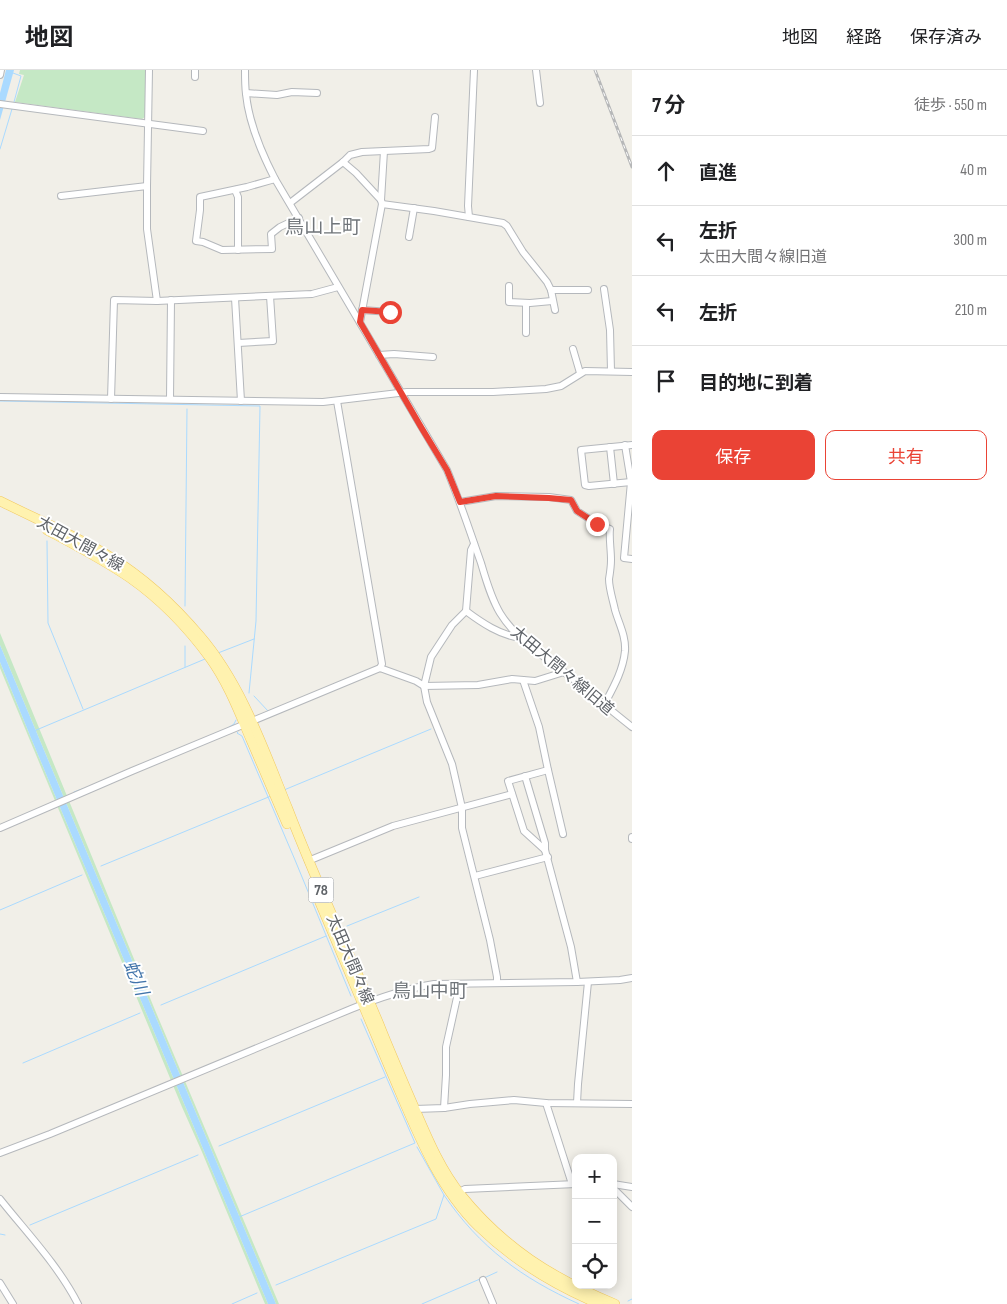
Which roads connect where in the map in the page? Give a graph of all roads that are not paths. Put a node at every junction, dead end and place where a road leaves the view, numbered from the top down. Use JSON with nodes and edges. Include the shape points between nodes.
{"nodes":[{"id":1,"x":2,"y":70,"type":"edge"},
{"id":2,"x":148,"y":70,"type":"edge"},
{"id":3,"x":245,"y":70,"type":"edge"},
{"id":4,"x":474,"y":70,"type":"edge"},
{"id":5,"x":536,"y":70,"type":"edge"},
{"id":6,"x":0,"y":75,"type":"edge"},
{"id":7,"x":246,"y":93,"type":"junction"},
{"id":8,"x":317,"y":93,"type":"dead end"},
{"id":9,"x":540,"y":104,"type":"dead end"},
{"id":10,"x":3,"y":105,"type":"edge"},
{"id":11,"x":435,"y":117,"type":"dead end"},
{"id":12,"x":148,"y":123,"type":"junction"},
{"id":13,"x":203,"y":131,"type":"dead end"},
{"id":14,"x":384,"y":151,"type":"junction"},
{"id":15,"x":343,"y":162,"type":"junction"},
{"id":16,"x":275,"y":179,"type":"junction"},
{"id":17,"x":146,"y":186,"type":"junction"},
{"id":18,"x":235,"y":190,"type":"junction"},
{"id":19,"x":62,"y":196,"type":"dead end"},
{"id":20,"x":382,"y":202,"type":"junction"},
{"id":21,"x":290,"y":203,"type":"junction"},
{"id":22,"x":414,"y":208,"type":"junction"},
{"id":23,"x":469,"y":217,"type":"junction"},
{"id":24,"x":299,"y":218,"type":"junction"},
{"id":25,"x":410,"y":237,"type":"dead end"},
{"id":26,"x":238,"y":250,"type":"junction"},
{"id":27,"x":509,"y":286,"type":"dead end"},
{"id":28,"x":338,"y":287,"type":"junction"},
{"id":29,"x":604,"y":289,"type":"dead end"},
{"id":30,"x":551,"y":290,"type":"junction"},
{"id":31,"x":588,"y":290,"type":"dead end"},
{"id":32,"x":270,"y":296,"type":"junction"},
{"id":33,"x":235,"y":298,"type":"junction"},
{"id":34,"x":171,"y":300,"type":"junction"},
{"id":35,"x":157,"y":301,"type":"junction"},
{"id":36,"x":552,"y":301,"type":"junction"},
{"id":37,"x":526,"y":302,"type":"junction"},
{"id":38,"x":362,"y":310,"type":"junction"},
{"id":39,"x":555,"y":310,"type":"dead end"},
{"id":40,"x":390,"y":312,"type":"dead end"},
{"id":41,"x":360,"y":322,"type":"junction"},
{"id":42,"x":526,"y":333,"type":"dead end"},
{"id":43,"x":238,"y":343,"type":"junction"},
{"id":44,"x":573,"y":349,"type":"dead end"},
{"id":45,"x":379,"y":355,"type":"junction"},
{"id":46,"x":432,"y":358,"type":"dead end"},
{"id":47,"x":611,"y":371,"type":"junction"},
{"id":48,"x":632,"y":372,"type":"edge"},
{"id":49,"x":580,"y":373,"type":"junction"},
{"id":50,"x":401,"y":392,"type":"junction"},
{"id":51,"x":0,"y":397,"type":"edge"},
{"id":52,"x":111,"y":399,"type":"junction"},
{"id":53,"x":170,"y":400,"type":"junction"},
{"id":54,"x":241,"y":401,"type":"junction"},
{"id":55,"x":337,"y":401,"type":"junction"},
{"id":56,"x":628,"y":445,"type":"edge"},
{"id":57,"x":610,"y":447,"type":"junction"},
{"id":58,"x":631,"y":482,"type":"edge"},
{"id":59,"x":614,"y":484,"type":"junction"},
{"id":60,"x":0,"y":501,"type":"edge"},
{"id":61,"x":460,"y":502,"type":"junction"},
{"id":62,"x":0,"y":507,"type":"edge"},
{"id":63,"x":629,"y":531,"type":"edge"},
{"id":64,"x":474,"y":544,"type":"junction"},
{"id":65,"x":632,"y":559,"type":"edge"},
{"id":66,"x":466,"y":611,"type":"junction"},
{"id":67,"x":520,"y":638,"type":"junction"},
{"id":68,"x":380,"y":668,"type":"junction"},
{"id":69,"x":564,"y":672,"type":"junction"},
{"id":70,"x":523,"y":680,"type":"junction"},
{"id":71,"x":424,"y":686,"type":"junction"},
{"id":72,"x":604,"y":705,"type":"junction"},
{"id":73,"x":248,"y":722,"type":"junction"},
{"id":74,"x":632,"y":727,"type":"edge"},
{"id":75,"x":548,"y":770,"type":"junction"},
{"id":76,"x":525,"y":776,"type":"junction"},
{"id":77,"x":512,"y":794,"type":"junction"},
{"id":78,"x":462,"y":808,"type":"junction"},
{"id":79,"x":0,"y":828,"type":"edge"},
{"id":80,"x":563,"y":834,"type":"dead end"},
{"id":81,"x":545,"y":850,"type":"junction"},
{"id":82,"x":548,"y":857,"type":"junction"},
{"id":83,"x":308,"y":861,"type":"junction"},
{"id":84,"x":475,"y":876,"type":"junction"},
{"id":85,"x":632,"y":978,"type":"edge"},
{"id":86,"x":577,"y":982,"type":"junction"},
{"id":87,"x":588,"y":982,"type":"junction"},
{"id":88,"x":497,"y":983,"type":"junction"},
{"id":89,"x":460,"y":984,"type":"junction"},
{"id":90,"x":366,"y":1003,"type":"junction"},
{"id":91,"x":546,"y":1103,"type":"junction"},
{"id":92,"x":577,"y":1103,"type":"junction"},
{"id":93,"x":632,"y":1104,"type":"edge"},
{"id":94,"x":444,"y":1108,"type":"junction"},
{"id":95,"x":415,"y":1109,"type":"junction"},
{"id":96,"x":0,"y":1153,"type":"edge"},
{"id":97,"x":572,"y":1178,"type":"edge"},
{"id":98,"x":572,"y":1184,"type":"edge"},
{"id":99,"x":617,"y":1185,"type":"edge"},
{"id":100,"x":632,"y":1187,"type":"edge"},
{"id":101,"x":459,"y":1192,"type":"junction"},
{"id":102,"x":617,"y":1192,"type":"edge"},
{"id":103,"x":0,"y":1199,"type":"edge"},
{"id":104,"x":632,"y":1207,"type":"edge"},
{"id":105,"x":483,"y":1280,"type":"dead end"},
{"id":106,"x":0,"y":1283,"type":"edge"},
{"id":107,"x":3,"y":1293,"type":"edge"},
{"id":108,"x":74,"y":1303,"type":"edge"},
{"id":109,"x":13,"y":1304,"type":"edge"},
{"id":110,"x":493,"y":1304,"type":"edge"},
{"id":111,"x":599,"y":1304,"type":"edge"},
{"id":112,"x":615,"y":1304,"type":"edge"}],
"edges":[{"from":1,"to":6,"type":"street"},
{"from":2,"to":12,"type":"street"},
{"from":3,"to":7,"type":"street","name":"太田大間々線旧道"},
{"from":4,"to":23,"type":"street"},
{"from":5,"to":9,"type":"street"},
{"from":7,"to":8,"type":"street"},
{"from":7,"to":16,"type":"street","name":"太田大間々線旧道","via":[[255,136]]},
{"from":10,"to":12,"type":"street"},
{"from":11,"to":14,"type":"street","via":[[432,148]]},
{"from":12,"to":13,"type":"street"},
{"from":12,"to":17,"type":"street"},
{"from":14,"to":15,"type":"street","via":[[350,155]]},
{"from":14,"to":20,"type":"street"},
{"from":15,"to":20,"type":"street"},
{"from":15,"to":21,"type":"street"},
{"from":16,"to":18,"type":"street"},
{"from":16,"to":21,"type":"street","name":"太田大間々線旧道"},
{"from":17,"to":19,"type":"street"},
{"from":17,"to":35,"type":"street","via":[[147,229]]},
{"from":18,"to":26,"type":"street","via":[[238,197]]},
{"from":18,"to":26,"type":"street","via":[[200,197],[196,242],[222,250]]},
{"from":20,"to":22,"type":"street"},
{"from":20,"to":38,"type":"street"},
{"from":21,"to":24,"type":"street","name":"太田大間々線旧道"},
{"from":22,"to":23,"type":"street"},
{"from":22,"to":25,"type":"street"},
{"from":23,"to":30,"type":"street","via":[[507,226]]},
{"from":24,"to":26,"type":"street","via":[[271,234],[272,249]]},
{"from":24,"to":28,"type":"street","name":"太田大間々線旧道"},
{"from":27,"to":37,"type":"street","via":[[509,302]]},
{"from":28,"to":32,"type":"street","via":[[312,294]]},
{"from":28,"to":41,"type":"street","name":"太田大間々線旧道"},
{"from":29,"to":47,"type":"street"},
{"from":30,"to":31,"type":"street"},
{"from":30,"to":36,"type":"street"},
{"from":32,"to":33,"type":"street"},
{"from":32,"to":43,"type":"street","via":[[273,341]]},
{"from":33,"to":34,"type":"street"},
{"from":33,"to":43,"type":"street"},
{"from":34,"to":35,"type":"street"},
{"from":34,"to":53,"type":"street"},
{"from":35,"to":52,"type":"street","via":[[114,300]]},
{"from":36,"to":37,"type":"street"},
{"from":36,"to":39,"type":"street"},
{"from":37,"to":42,"type":"street"},
{"from":38,"to":40,"type":"street"},
{"from":38,"to":41,"type":"street"},
{"from":41,"to":45,"type":"street","name":"太田大間々線旧道"},
{"from":43,"to":54,"type":"street"},
{"from":44,"to":49,"type":"street"},
{"from":45,"to":46,"type":"street"},
{"from":45,"to":50,"type":"street","name":"太田大間々線旧道"},
{"from":47,"to":48,"type":"street"},
{"from":47,"to":49,"type":"street"},
{"from":49,"to":50,"type":"street","via":[[561,386],[546,389]]},
{"from":50,"to":55,"type":"street"},
{"from":50,"to":61,"type":"street","name":"太田大間々線旧道","via":[[447,470]]},
{"from":51,"to":52,"type":"street"},
{"from":52,"to":53,"type":"street"},
{"from":53,"to":54,"type":"street"},
{"from":54,"to":55,"type":"street"},
{"from":55,"to":68,"type":"street","via":[[382,664]]},
{"from":56,"to":57,"type":"street"},
{"from":56,"to":58,"type":"street"},
{"from":57,"to":59,"type":"street"},
{"from":57,"to":59,"type":"street","via":[[581,450],[585,485]]},
{"from":58,"to":59,"type":"street"},
{"from":58,"to":63,"type":"street"},
{"from":60,"to":73,"type":"main road","name":"太田大間々線","number":"78","via":[[110,556],[150,585],[216,657],[234,685]]},
{"from":61,"to":64,"type":"street","name":"太田大間々線旧道"},
{"from":61,"to":72,"type":"street","via":[[496,496],[571,500],[577,511],[610,529],[609,582],[625,648],[618,679]]},
{"from":62,"to":73,"type":"main road","name":"太田大間々線","number":"78","via":[[78,547],[147,591],[182,625],[210,659]]},
{"from":63,"to":65,"type":"street","via":[[624,558]]},
{"from":64,"to":66,"type":"street"},
{"from":64,"to":67,"type":"street","name":"太田大間々線旧道","via":[[495,603]]},
{"from":66,"to":67,"type":"street","via":[[486,625]]},
{"from":66,"to":71,"type":"street","via":[[452,625],[432,657]]},
{"from":67,"to":69,"type":"street","name":"太田大間々線旧道"},
{"from":68,"to":71,"type":"street"},
{"from":68,"to":73,"type":"street"},
{"from":69,"to":70,"type":"street","via":[[535,681]]},
{"from":69,"to":72,"type":"street","name":"太田大間々線旧道"},
{"from":70,"to":71,"type":"street"},
{"from":70,"to":75,"type":"street","via":[[539,727]]},
{"from":71,"to":78,"type":"street","via":[[427,702],[452,764]]},
{"from":72,"to":74,"type":"street","name":"太田大間々線旧道"},
{"from":73,"to":79,"type":"street"},
{"from":73,"to":83,"type":"main road","name":"太田大間々線","number":"78"},
{"from":73,"to":90,"type":"main road","name":"太田大間々線","number":"78","via":[[300,854]]},
{"from":75,"to":76,"type":"street"},
{"from":75,"to":80,"type":"street"},
{"from":76,"to":77,"type":"street","via":[[508,781]]},
{"from":76,"to":81,"type":"street"},
{"from":77,"to":78,"type":"street"},
{"from":77,"to":81,"type":"street","via":[[524,831]]},
{"from":78,"to":83,"type":"street","via":[[393,826]]},
{"from":78,"to":84,"type":"street","via":[[462,828]]},
{"from":81,"to":82,"type":"street"},
{"from":82,"to":84,"type":"street"},
{"from":82,"to":86,"type":"street"},
{"from":83,"to":90,"type":"main road","name":"太田大間々線","number":"78"},
{"from":84,"to":88,"type":"street"},
{"from":85,"to":87,"type":"street"},
{"from":86,"to":87,"type":"street"},
{"from":86,"to":88,"type":"street"},
{"from":87,"to":92,"type":"street"},
{"from":88,"to":89,"type":"street"},
{"from":89,"to":90,"type":"street","via":[[417,987]]},
{"from":89,"to":94,"type":"street","via":[[446,1047]]},
{"from":90,"to":95,"type":"main road","name":"太田大間々線","number":"78"},
{"from":90,"to":96,"type":"street"},
{"from":90,"to":111,"type":"main road","name":"太田大間々線","number":"78","via":[[422,1143],[458,1202],[478,1226],[523,1264]]},
{"from":91,"to":92,"type":"street"},
{"from":91,"to":94,"type":"street","via":[[514,1100]]},
{"from":91,"to":97,"type":"street"},
{"from":92,"to":93,"type":"street"},
{"from":94,"to":95,"type":"street"},
{"from":95,"to":101,"type":"main road","name":"太田大間々線","number":"78","via":[[443,1168]]},
{"from":98,"to":101,"type":"street","via":[[465,1189]]},
{"from":99,"to":100,"type":"street"},
{"from":101,"to":112,"type":"main road","name":"太田大間々線","number":"78","via":[[516,1250],[557,1277]]},
{"from":102,"to":104,"type":"street"},
{"from":103,"to":108,"type":"street","via":[[52,1264]]},
{"from":105,"to":110,"type":"street"},
{"from":106,"to":107,"type":"street"},
{"from":107,"to":109,"type":"street"}]}
